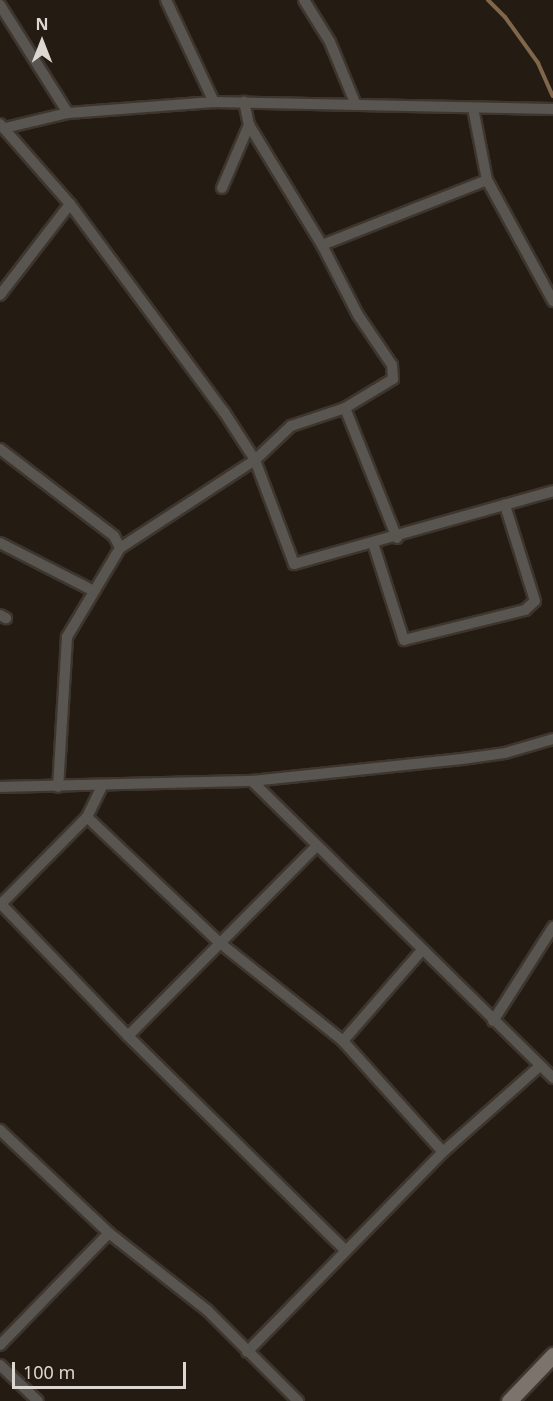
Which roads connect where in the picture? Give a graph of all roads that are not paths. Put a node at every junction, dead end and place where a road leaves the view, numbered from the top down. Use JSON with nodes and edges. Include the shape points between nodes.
{"nodes":[{"id":1,"x":166,"y":0,"type":"edge"},
{"id":2,"x":304,"y":0,"type":"edge"},
{"id":3,"x":0,"y":5,"type":"edge"},
{"id":4,"x":214,"y":102,"type":"junction"},
{"id":5,"x":244,"y":102,"type":"junction"},
{"id":6,"x":356,"y":105,"type":"junction"},
{"id":7,"x":473,"y":108,"type":"junction"},
{"id":8,"x":553,"y":109,"type":"edge"},
{"id":9,"x":68,"y":114,"type":"junction"},
{"id":10,"x":249,"y":125,"type":"junction"},
{"id":11,"x":3,"y":126,"type":"edge"},
{"id":12,"x":488,"y":180,"type":"junction"},
{"id":13,"x":222,"y":188,"type":"dead end"},
{"id":14,"x":70,"y":204,"type":"junction"},
{"id":15,"x":322,"y":245,"type":"junction"},
{"id":16,"x":0,"y":295,"type":"edge"},
{"id":17,"x":553,"y":302,"type":"edge"},
{"id":18,"x":345,"y":408,"type":"junction"},
{"id":19,"x":0,"y":449,"type":"edge"},
{"id":20,"x":255,"y":460,"type":"junction"},
{"id":21,"x":553,"y":491,"type":"edge"},
{"id":22,"x":505,"y":505,"type":"junction"},
{"id":23,"x":398,"y":537,"type":"junction"},
{"id":24,"x":0,"y":543,"type":"edge"},
{"id":25,"x":373,"y":543,"type":"junction"},
{"id":26,"x":120,"y":548,"type":"junction"},
{"id":27,"x":94,"y":591,"type":"junction"},
{"id":28,"x":553,"y":739,"type":"edge"},
{"id":29,"x":252,"y":781,"type":"junction"},
{"id":30,"x":102,"y":786,"type":"junction"},
{"id":31,"x":58,"y":787,"type":"junction"},
{"id":32,"x":0,"y":788,"type":"edge"},
{"id":33,"x":87,"y":817,"type":"junction"},
{"id":34,"x":317,"y":846,"type":"junction"},
{"id":35,"x":1,"y":904,"type":"edge"},
{"id":36,"x":553,"y":927,"type":"edge"},
{"id":37,"x":220,"y":943,"type":"junction"},
{"id":38,"x":422,"y":950,"type":"junction"},
{"id":39,"x":494,"y":1021,"type":"junction"},
{"id":40,"x":128,"y":1036,"type":"junction"},
{"id":41,"x":343,"y":1041,"type":"junction"},
{"id":42,"x":540,"y":1066,"type":"junction"},
{"id":43,"x":553,"y":1078,"type":"edge"},
{"id":44,"x":0,"y":1130,"type":"edge"},
{"id":45,"x":443,"y":1152,"type":"junction"},
{"id":46,"x":109,"y":1233,"type":"junction"},
{"id":47,"x":345,"y":1250,"type":"junction"},
{"id":48,"x":0,"y":1346,"type":"edge"},
{"id":49,"x":247,"y":1352,"type":"junction"},
{"id":50,"x":553,"y":1355,"type":"edge"},
{"id":51,"x":0,"y":1365,"type":"edge"},
{"id":52,"x":38,"y":1401,"type":"edge"},
{"id":53,"x":298,"y":1401,"type":"edge"},
{"id":54,"x":509,"y":1401,"type":"edge"}],
"edges":[{"from":1,"to":4,"type":"street"},
{"from":2,"to":6,"type":"street","via":[[330,42]]},
{"from":3,"to":9,"type":"street"},
{"from":4,"to":5,"type":"street"},
{"from":4,"to":9,"type":"street"},
{"from":5,"to":6,"type":"street"},
{"from":5,"to":10,"type":"street"},
{"from":6,"to":7,"type":"street"},
{"from":7,"to":8,"type":"street"},
{"from":7,"to":12,"type":"street"},
{"from":9,"to":11,"type":"street"},
{"from":10,"to":13,"type":"street"},
{"from":10,"to":15,"type":"street"},
{"from":11,"to":14,"type":"street"},
{"from":12,"to":15,"type":"street"},
{"from":12,"to":17,"type":"street"},
{"from":14,"to":16,"type":"street"},
{"from":14,"to":20,"type":"street","via":[[180,348]]},
{"from":15,"to":18,"type":"street","via":[[358,315],[395,372],[393,379]]},
{"from":18,"to":20,"type":"street","via":[[291,426]]},
{"from":18,"to":23,"type":"street"},
{"from":19,"to":26,"type":"street","via":[[114,536]]},
{"from":20,"to":25,"type":"street","via":[[294,564]]},
{"from":20,"to":26,"type":"street"},
{"from":21,"to":22,"type":"street"},
{"from":22,"to":23,"type":"street"},
{"from":22,"to":25,"type":"street","via":[[535,601],[525,610],[404,640]]},
{"from":23,"to":25,"type":"street"},
{"from":24,"to":27,"type":"street"},
{"from":26,"to":27,"type":"street"},
{"from":27,"to":31,"type":"street","via":[[67,637]]},
{"from":28,"to":29,"type":"street","via":[[505,753],[462,759]]},
{"from":29,"to":30,"type":"street"},
{"from":29,"to":34,"type":"street"},
{"from":30,"to":31,"type":"street"},
{"from":30,"to":33,"type":"street"},
{"from":31,"to":32,"type":"street"},
{"from":33,"to":35,"type":"street"},
{"from":33,"to":37,"type":"street"},
{"from":34,"to":37,"type":"street"},
{"from":34,"to":38,"type":"street"},
{"from":35,"to":40,"type":"street"},
{"from":36,"to":39,"type":"street"},
{"from":37,"to":40,"type":"street"},
{"from":37,"to":41,"type":"street"},
{"from":38,"to":39,"type":"street"},
{"from":38,"to":41,"type":"street"},
{"from":39,"to":42,"type":"street"},
{"from":40,"to":47,"type":"street"},
{"from":41,"to":45,"type":"street"},
{"from":42,"to":43,"type":"street"},
{"from":42,"to":45,"type":"street"},
{"from":44,"to":46,"type":"street"},
{"from":45,"to":47,"type":"street"},
{"from":46,"to":48,"type":"street"},
{"from":46,"to":49,"type":"street","via":[[192,1297]]},
{"from":47,"to":49,"type":"street"},
{"from":49,"to":53,"type":"street"},
{"from":50,"to":54,"type":"main road"},
{"from":51,"to":52,"type":"street"}]}
